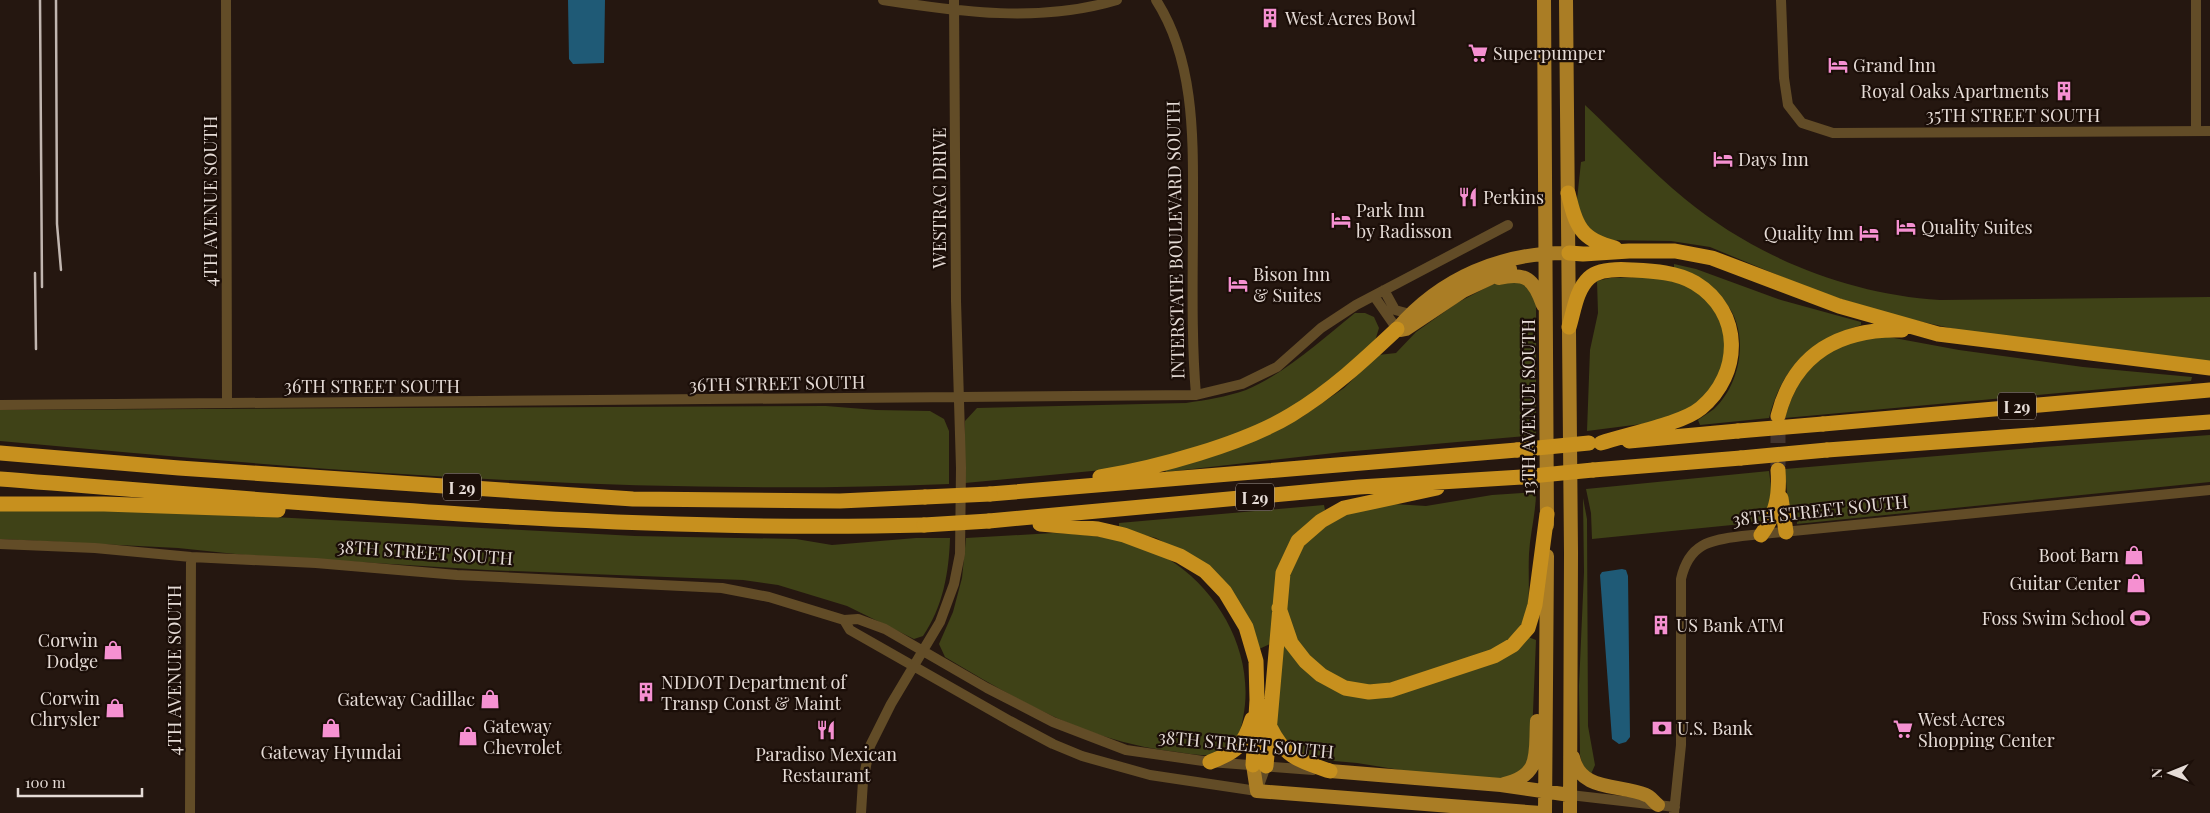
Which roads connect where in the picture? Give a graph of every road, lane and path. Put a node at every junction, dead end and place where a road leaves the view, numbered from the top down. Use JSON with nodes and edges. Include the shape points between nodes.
{"nodes":[{"id":1,"x":226,"y":0,"type":"edge"},
{"id":2,"x":883,"y":0,"type":"edge"},
{"id":3,"x":1117,"y":0,"type":"edge"},
{"id":4,"x":1156,"y":0,"type":"edge"},
{"id":5,"x":1544,"y":0,"type":"edge"},
{"id":6,"x":1566,"y":0,"type":"edge"},
{"id":7,"x":1576,"y":0,"type":"edge"},
{"id":8,"x":1781,"y":0,"type":"edge"},
{"id":9,"x":2196,"y":0,"type":"edge"},
{"id":10,"x":954,"y":5,"type":"edge"},
{"id":11,"x":1567,"y":32,"type":"junction"},
{"id":12,"x":2196,"y":131,"type":"junction"},
{"id":13,"x":2210,"y":131,"type":"edge"},
{"id":14,"x":1568,"y":193,"type":"junction"},
{"id":15,"x":1508,"y":225,"type":"dead end"},
{"id":16,"x":1628,"y":251,"type":"junction"},
{"id":17,"x":1546,"y":257,"type":"junction"},
{"id":18,"x":1569,"y":258,"type":"junction"},
{"id":19,"x":1481,"y":281,"type":"junction"},
{"id":20,"x":1384,"y":290,"type":"junction"},
{"id":21,"x":1374,"y":296,"type":"junction"},
{"id":22,"x":1546,"y":312,"type":"junction"},
{"id":23,"x":1410,"y":314,"type":"junction"},
{"id":24,"x":1569,"y":327,"type":"junction"},
{"id":25,"x":1398,"y":329,"type":"junction"},
{"id":26,"x":1921,"y":330,"type":"junction"},
{"id":27,"x":2210,"y":368,"type":"edge"},
{"id":28,"x":2210,"y":390,"type":"edge"},
{"id":29,"x":1196,"y":395,"type":"junction"},
{"id":30,"x":959,"y":396,"type":"junction"},
{"id":31,"x":227,"y":403,"type":"junction"},
{"id":32,"x":0,"y":405,"type":"edge"},
{"id":33,"x":1778,"y":416,"type":"tunnel mouth"},
{"id":34,"x":2210,"y":422,"type":"edge"},
{"id":35,"x":1595,"y":443,"type":"junction"},
{"id":36,"x":0,"y":453,"type":"edge"},
{"id":37,"x":1778,"y":470,"type":"tunnel mouth"},
{"id":38,"x":0,"y":479,"type":"edge"},
{"id":39,"x":1469,"y":480,"type":"junction"},
{"id":40,"x":1779,"y":486,"type":"junction"},
{"id":41,"x":2210,"y":490,"type":"edge"},
{"id":42,"x":1051,"y":491,"type":"junction"},
{"id":43,"x":0,"y":504,"type":"edge"},
{"id":44,"x":393,"y":509,"type":"junction"},
{"id":45,"x":1546,"y":514,"type":"junction"},
{"id":46,"x":994,"y":521,"type":"junction"},
{"id":47,"x":1786,"y":532,"type":"junction"},
{"id":48,"x":1760,"y":535,"type":"junction"},
{"id":49,"x":0,"y":544,"type":"edge"},
{"id":50,"x":191,"y":557,"type":"junction"},
{"id":51,"x":1279,"y":608,"type":"junction"},
{"id":52,"x":844,"y":620,"type":"junction"},
{"id":53,"x":1546,"y":643,"type":"junction"},
{"id":54,"x":922,"y":651,"type":"junction"},
{"id":55,"x":913,"y":666,"type":"junction"},
{"id":56,"x":1257,"y":700,"type":"junction"},
{"id":57,"x":1270,"y":726,"type":"junction"},
{"id":58,"x":1570,"y":745,"type":"junction"},
{"id":59,"x":1210,"y":762,"type":"junction"},
{"id":60,"x":1260,"y":765,"type":"junction"},
{"id":61,"x":1330,"y":771,"type":"junction"},
{"id":62,"x":1501,"y":785,"type":"junction"},
{"id":63,"x":1257,"y":791,"type":"junction"},
{"id":64,"x":1545,"y":791,"type":"junction"},
{"id":65,"x":1570,"y":795,"type":"junction"},
{"id":66,"x":1658,"y":805,"type":"junction"},
{"id":67,"x":1675,"y":810,"type":"edge"},
{"id":68,"x":190,"y":813,"type":"edge"},
{"id":69,"x":861,"y":813,"type":"edge"},
{"id":70,"x":1541,"y":813,"type":"edge"},
{"id":71,"x":1545,"y":813,"type":"edge"},
{"id":72,"x":1570,"y":813,"type":"edge"}],
"edges":[{"from":1,"to":31,"type":"street","name":"4TH AVENUE SOUTH"},
{"from":2,"to":10,"type":"street"},
{"from":3,"to":10,"type":"street","via":[[1058,13]]},
{"from":4,"to":29,"type":"street","name":"INTERSTATE BOULEVARD SOUTH","via":[[1180,56],[1191,113]]},
{"from":5,"to":17,"type":"main road","name":"13TH AVENUE SOUTH"},
{"from":6,"to":11,"type":"main road"},
{"from":7,"to":11,"type":"main road"},
{"from":8,"to":12,"type":"street","name":"35TH STREET SOUTH","via":[[1788,105],[1802,123],[1817,128],[1833,132]]},
{"from":9,"to":12,"type":"street"},
{"from":10,"to":30,"type":"street","name":"WESTRAC DRIVE"},
{"from":11,"to":14,"type":"main road"},
{"from":12,"to":13,"type":"street","name":"35TH STREET SOUTH"},
{"from":14,"to":16,"type":"highway","via":[[1580,230],[1601,245]]},
{"from":14,"to":18,"type":"main road"},
{"from":15,"to":20,"type":"street","name":"36TH STREET SOUTH"},
{"from":16,"to":18,"type":"highway"},
{"from":16,"to":26,"type":"highway","via":[[1675,251],[1712,258],[1839,306]]},
{"from":17,"to":18,"type":"main road"},
{"from":17,"to":19,"type":"main road"},
{"from":17,"to":22,"type":"main road","name":"13TH AVENUE SOUTH"},
{"from":17,"to":23,"type":"main road","via":[[1519,256],[1468,274],[1439,289]]},
{"from":18,"to":24,"type":"main road"},
{"from":19,"to":22,"type":"main road","via":[[1521,276],[1538,289]]},
{"from":19,"to":25,"type":"main road","via":[[1406,329]]},
{"from":20,"to":21,"type":"street","name":"36TH STREET SOUTH"},
{"from":20,"to":23,"type":"street","via":[[1395,310]]},
{"from":21,"to":25,"type":"street"},
{"from":21,"to":29,"type":"street","name":"36TH STREET SOUTH","via":[[1322,328],[1277,367],[1242,384]]},
{"from":22,"to":45,"type":"main road","name":"13TH AVENUE SOUTH"},
{"from":23,"to":25,"type":"main road"},
{"from":24,"to":35,"type":"highway","via":[[1580,289],[1589,278],[1622,269],[1662,272],[1695,283],[1723,310],[1730,330],[1729,370],[1717,392],[1700,409],[1673,422]]},
{"from":24,"to":58,"type":"main road"},
{"from":25,"to":42,"type":"highway","via":[[1324,393],[1291,415],[1253,434],[1188,455]]},
{"from":26,"to":27,"type":"highway"},
{"from":26,"to":33,"type":"highway","via":[[1862,332],[1827,346],[1798,370],[1788,386]]},
{"from":28,"to":35,"type":"highway","number":"I 29","bridge":true},
{"from":29,"to":30,"type":"street","name":"36TH STREET SOUTH"},
{"from":30,"to":31,"type":"street","name":"36TH STREET SOUTH"},
{"from":30,"to":54,"type":"street","name":"WESTRAC DRIVE","via":[[960,554],[954,584],[940,622]]},
{"from":31,"to":32,"type":"street","name":"36TH STREET SOUTH"},
{"from":34,"to":39,"type":"highway","number":"I 29","bridge":true},
{"from":35,"to":42,"type":"highway","number":"I 29","bridge":true},
{"from":36,"to":42,"type":"highway","number":"I 29","bridge":true,"via":[[633,499],[840,501]]},
{"from":37,"to":40,"type":"highway"},
{"from":38,"to":44,"type":"highway","number":"I 29"},
{"from":39,"to":46,"type":"highway","number":"I 29"},
{"from":39,"to":51,"type":"highway","via":[[1344,508],[1320,521],[1298,541],[1294,549],[1283,573]]},
{"from":40,"to":47,"type":"highway"},
{"from":40,"to":48,"type":"highway","via":[[1773,517]]},
{"from":41,"to":47,"type":"street","name":"38TH STREET SOUTH"},
{"from":43,"to":44,"type":"highway","via":[[292,511]]},
{"from":44,"to":46,"type":"highway","number":"I 29","bridge":true,"via":[[644,523],[838,527]]},
{"from":45,"to":51,"type":"highway","via":[[1535,605],[1528,628],[1513,645],[1484,659],[1390,690],[1369,692],[1345,688],[1304,661],[1291,643]]},
{"from":45,"to":53,"type":"main road","name":"13TH AVENUE SOUTH"},
{"from":46,"to":56,"type":"highway","via":[[1098,529],[1124,535],[1180,556],[1205,571],[1225,592],[1246,627],[1256,661]]},
{"from":47,"to":48,"type":"street","name":"38TH STREET SOUTH"},
{"from":48,"to":67,"type":"street","name":"38TH STREET SOUTH","via":[[1728,538],[1703,545],[1684,566],[1681,579],[1682,745]]},
{"from":49,"to":50,"type":"street","name":"38TH STREET SOUTH"},
{"from":50,"to":52,"type":"street","name":"38TH STREET SOUTH","via":[[456,575],[722,588],[746,591]]},
{"from":50,"to":68,"type":"street","name":"4TH AVENUE SOUTH"},
{"from":51,"to":57,"type":"highway"},
{"from":52,"to":54,"type":"street","name":"38TH STREET SOUTH","via":[[858,619],[885,629]]},
{"from":52,"to":55,"type":"street","name":"38TH STREET SOUTH","via":[[850,630]]},
{"from":53,"to":62,"type":"main road","via":[[1534,764],[1522,778]]},
{"from":53,"to":64,"type":"main road","name":"13TH AVENUE SOUTH"},
{"from":54,"to":55,"type":"street","name":"WESTRAC DRIVE"},
{"from":54,"to":59,"type":"street","name":"38TH STREET SOUTH","via":[[1053,722],[1126,750]]},
{"from":55,"to":63,"type":"street","name":"38TH STREET SOUTH","via":[[1044,740],[1082,756],[1150,775]]},
{"from":55,"to":69,"type":"street","name":"WESTRAC DRIVE","via":[[870,746]]},
{"from":56,"to":59,"type":"highway","via":[[1242,742],[1232,753]]},
{"from":56,"to":60,"type":"highway"},
{"from":57,"to":60,"type":"highway"},
{"from":57,"to":61,"type":"highway","via":[[1278,744],[1287,754]]},
{"from":58,"to":65,"type":"main road"},
{"from":58,"to":66,"type":"main road","via":[[1578,770],[1591,781],[1647,795]]},
{"from":59,"to":60,"type":"street","name":"38TH STREET SOUTH"},
{"from":60,"to":61,"type":"street","name":"38TH STREET SOUTH"},
{"from":60,"to":63,"type":"main road"},
{"from":61,"to":62,"type":"main road","name":"38TH STREET SOUTH"},
{"from":62,"to":64,"type":"main road","name":"38TH STREET SOUTH"},
{"from":63,"to":70,"type":"main road","name":"38TH STREET SOUTH"},
{"from":64,"to":65,"type":"main road","name":"38TH STREET SOUTH"},
{"from":64,"to":71,"type":"main road","name":"13TH AVENUE SOUTH"},
{"from":65,"to":66,"type":"street","name":"38TH STREET SOUTH"},
{"from":65,"to":72,"type":"main road"},
{"from":66,"to":67,"type":"street","name":"38TH STREET SOUTH"}]}
